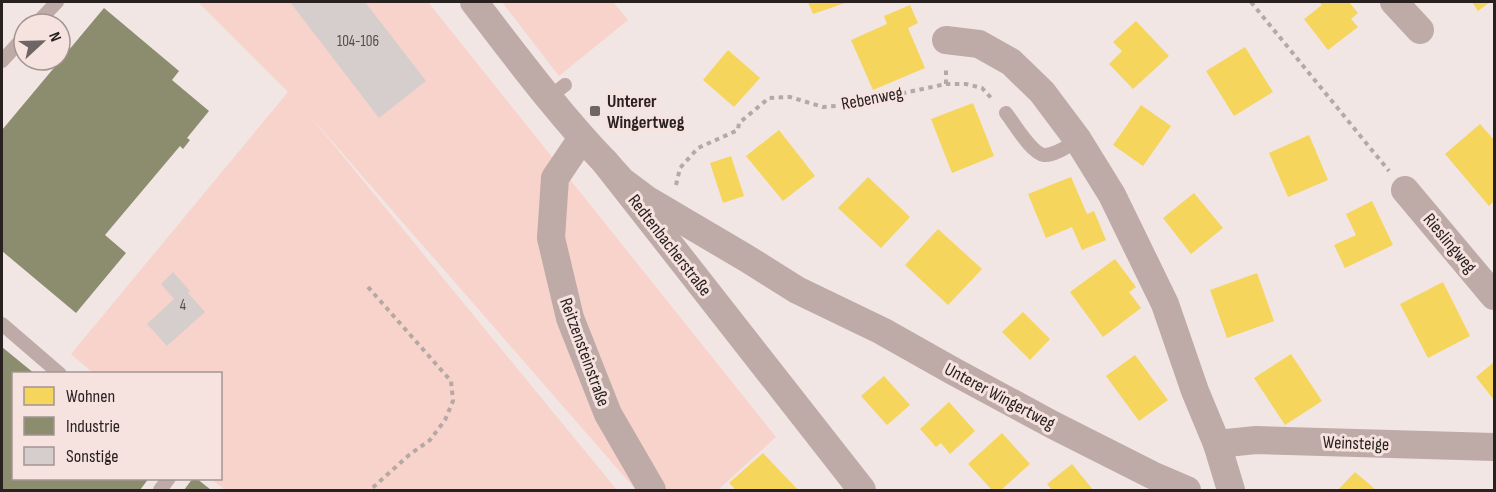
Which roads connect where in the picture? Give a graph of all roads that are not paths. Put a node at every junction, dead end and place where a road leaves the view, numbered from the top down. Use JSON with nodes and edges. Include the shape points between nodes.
{"nodes":[{"id":1,"x":474,"y":2,"type":"edge"},
{"id":2,"x":1394,"y":2,"type":"edge"},
{"id":3,"x":1420,"y":30,"type":"dead end"},
{"id":4,"x":946,"y":40,"type":"dead end"},
{"id":5,"x":1006,"y":113,"type":"road end"},
{"id":6,"x":582,"y":138,"type":"junction"},
{"id":7,"x":1078,"y":140,"type":"junction"},
{"id":8,"x":604,"y":162,"type":"junction"},
{"id":9,"x":1405,"y":190,"type":"road end"},
{"id":10,"x":1494,"y":296,"type":"edge"},
{"id":11,"x":2,"y":324,"type":"edge"},
{"id":12,"x":58,"y":372,"type":"edge"},
{"id":13,"x":1217,"y":444,"type":"junction"},
{"id":14,"x":1494,"y":447,"type":"edge"},
{"id":15,"x":652,"y":490,"type":"edge"},
{"id":16,"x":862,"y":490,"type":"edge"},
{"id":17,"x":1187,"y":490,"type":"edge"},
{"id":18,"x":1231,"y":490,"type":"edge"}],
"edges":[{"from":1,"to":6,"type":"street","name":"Redtenbacherstraße","via":[[556,92]]},
{"from":2,"to":3,"type":"street"},
{"from":4,"to":7,"type":"street","via":[[979,44],[1011,62],[1042,92]]},
{"from":5,"to":7,"type":"lane","via":[[1034,150],[1044,155]]},
{"from":6,"to":8,"type":"street","name":"Redtenbacherstraße"},
{"from":6,"to":15,"type":"street","name":"Reitzensteinstraße","via":[[555,178],[551,238],[570,318],[608,414]]},
{"from":7,"to":13,"type":"street","via":[[1112,195],[1165,304]]},
{"from":8,"to":16,"type":"street","name":"Redtenbacherstraße"},
{"from":8,"to":17,"type":"street","name":"Unterer Wingertweg","via":[[646,199],[797,290],[882,331],[1053,425]]},
{"from":9,"to":10,"type":"street","name":"Rieslingweg"},
{"from":11,"to":12,"type":"lane"},
{"from":13,"to":14,"type":"street","name":"Weinsteige","via":[[1256,440]]},
{"from":13,"to":18,"type":"street"}]}
